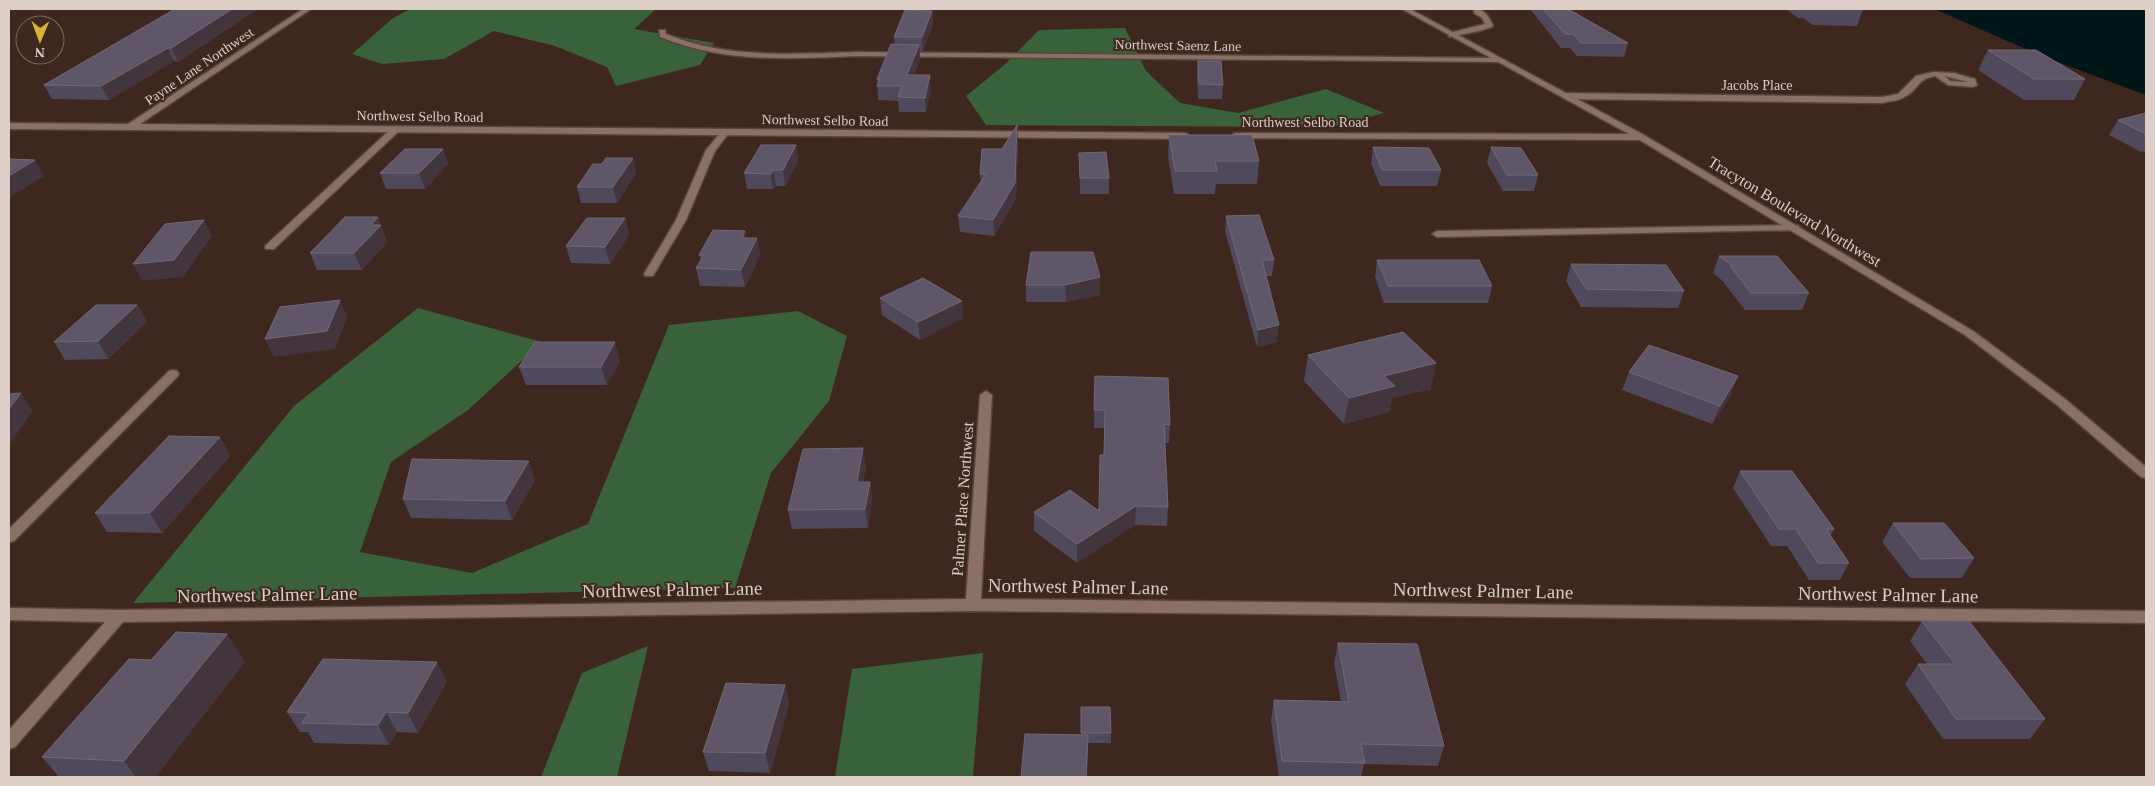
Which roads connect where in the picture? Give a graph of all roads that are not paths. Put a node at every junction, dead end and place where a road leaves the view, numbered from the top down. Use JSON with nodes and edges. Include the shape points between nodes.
{"nodes":[{"id":1,"x":307,"y":9,"type":"edge"},
{"id":2,"x":1405,"y":9,"type":"edge"},
{"id":3,"x":1477,"y":11,"type":"dead end"},
{"id":4,"x":662,"y":32,"type":"dead end"},
{"id":5,"x":1452,"y":35,"type":"junction"},
{"id":6,"x":1498,"y":60,"type":"junction"},
{"id":7,"x":1938,"y":75,"type":"dead end"},
{"id":8,"x":1567,"y":96,"type":"junction"},
{"id":9,"x":9,"y":126,"type":"edge"},
{"id":10,"x":130,"y":127,"type":"junction"},
{"id":11,"x":396,"y":129,"type":"junction"},
{"id":12,"x":725,"y":132,"type":"junction"},
{"id":13,"x":1198,"y":136,"type":"edge"},
{"id":14,"x":1227,"y":136,"type":"edge"},
{"id":15,"x":1641,"y":137,"type":"junction"},
{"id":16,"x":1795,"y":228,"type":"junction"},
{"id":17,"x":1437,"y":234,"type":"dead end"},
{"id":18,"x":270,"y":247,"type":"dead end"},
{"id":19,"x":649,"y":274,"type":"dead end"},
{"id":20,"x":173,"y":374,"type":"dead end"},
{"id":21,"x":986,"y":395,"type":"dead end"},
{"id":22,"x":2146,"y":474,"type":"edge"},
{"id":23,"x":9,"y":537,"type":"edge"},
{"id":24,"x":972,"y":605,"type":"junction"},
{"id":25,"x":9,"y":614,"type":"edge"},
{"id":26,"x":119,"y":616,"type":"junction"},
{"id":27,"x":2146,"y":617,"type":"edge"},
{"id":28,"x":9,"y":742,"type":"edge"}],
"edges":[{"from":1,"to":10,"type":"street","name":"Payne Lane Northwest"},
{"from":2,"to":5,"type":"street","name":"Tracyton Boulevard Northwest"},
{"from":3,"to":5,"type":"street","via":[[1489,24]]},
{"from":4,"to":6,"type":"street","name":"Northwest Saenz Lane","via":[[662,36],[675,42],[700,48],[770,55]]},
{"from":5,"to":6,"type":"street","name":"Tracyton Boulevard Northwest"},
{"from":6,"to":8,"type":"street","name":"Tracyton Boulevard Northwest"},
{"from":7,"to":8,"type":"street","name":"Jacobs Place","via":[[1920,77],[1905,94],[1882,100]]},
{"from":8,"to":15,"type":"street","name":"Tracyton Boulevard Northwest"},
{"from":9,"to":10,"type":"street","name":"Northwest Selbo Road"},
{"from":10,"to":11,"type":"street","name":"Northwest Selbo Road"},
{"from":11,"to":12,"type":"street","name":"Northwest Selbo Road"},
{"from":11,"to":18,"type":"street"},
{"from":12,"to":13,"type":"street","name":"Northwest Selbo Road"},
{"from":12,"to":19,"type":"street","via":[[711,150],[681,220]]},
{"from":14,"to":15,"type":"street","name":"Northwest Selbo Road"},
{"from":15,"to":16,"type":"street","name":"Tracyton Boulevard Northwest"},
{"from":16,"to":17,"type":"street"},
{"from":16,"to":22,"type":"street","name":"Tracyton Boulevard Northwest","via":[[1990,348],[2061,402]]},
{"from":20,"to":23,"type":"street"},
{"from":21,"to":24,"type":"street","name":"Palmer Place Northwest"},
{"from":24,"to":26,"type":"street","name":"Northwest Palmer Lane"},
{"from":24,"to":27,"type":"street","name":"Northwest Palmer Lane"},
{"from":25,"to":26,"type":"street","name":"Northwest Palmer Lane"},
{"from":26,"to":28,"type":"street"}]}
